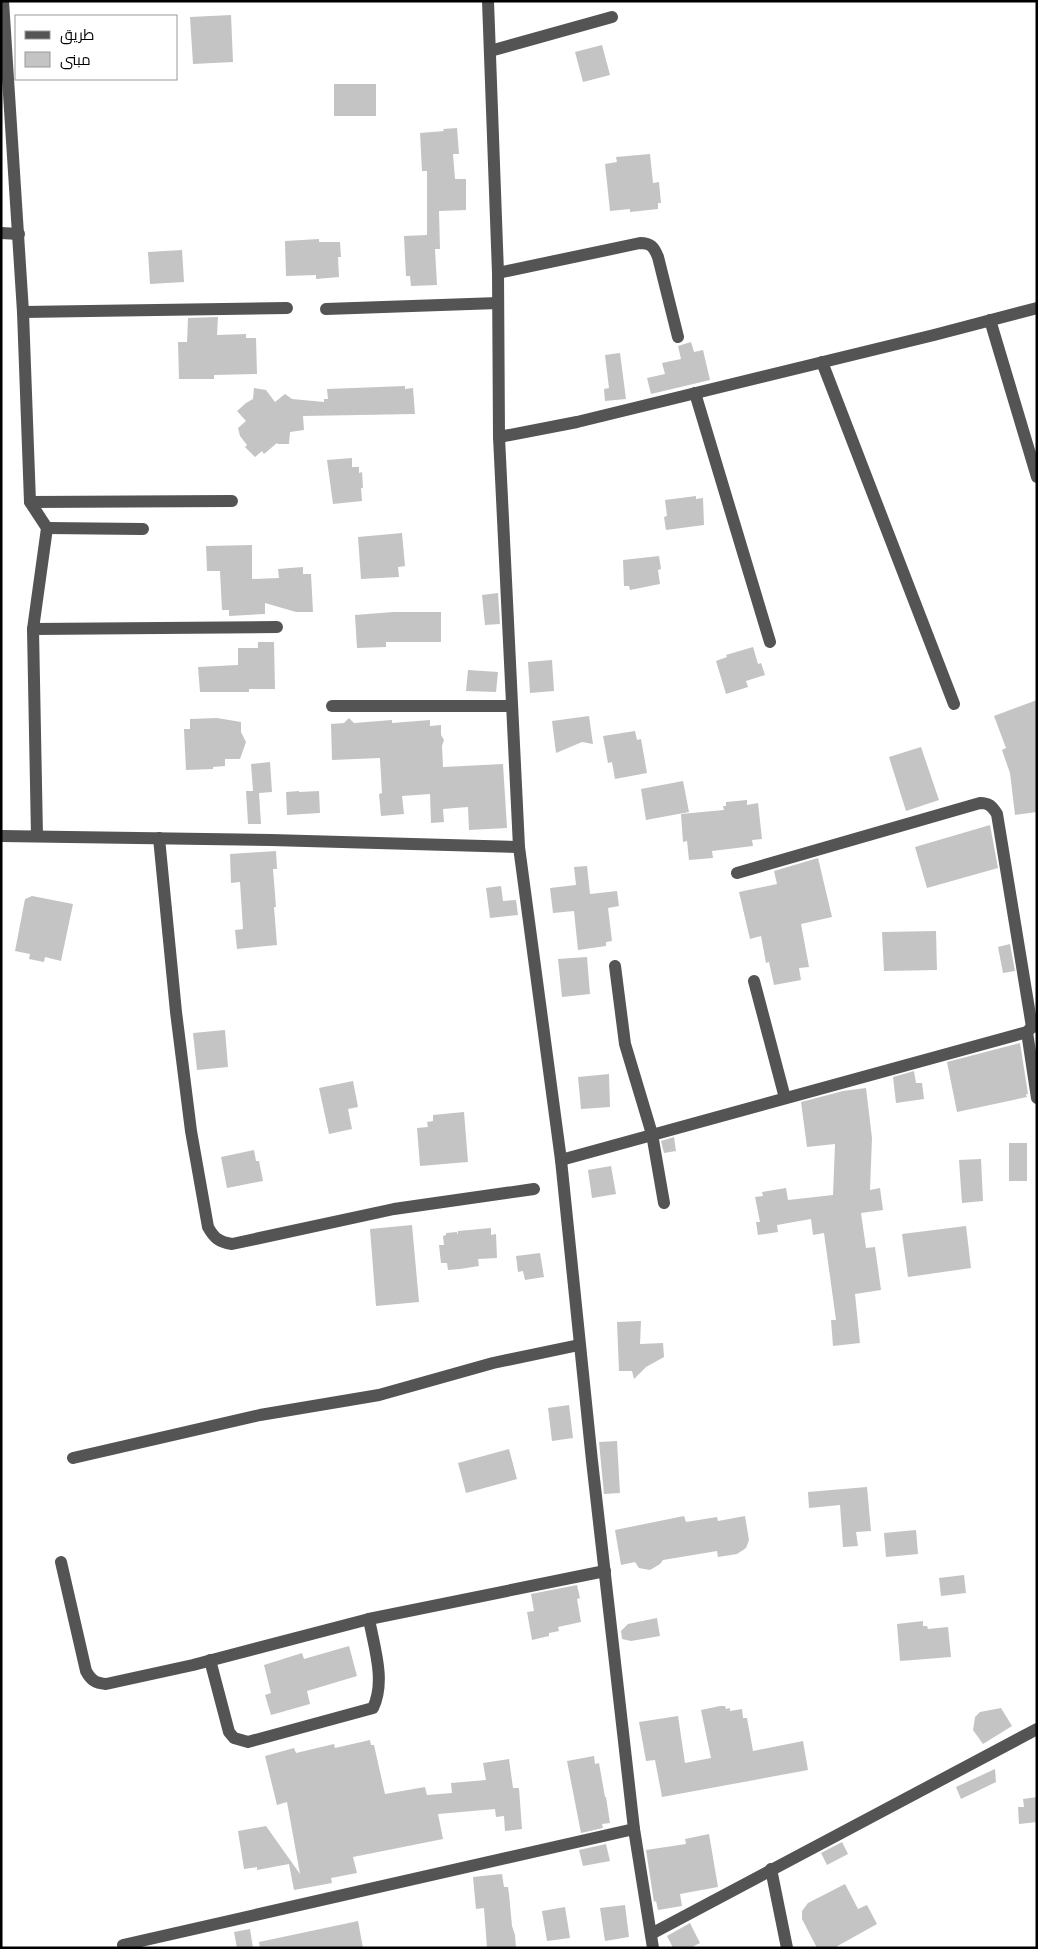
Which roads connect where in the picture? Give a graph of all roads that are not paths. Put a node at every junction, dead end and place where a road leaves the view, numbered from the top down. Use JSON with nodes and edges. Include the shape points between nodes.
{"nodes":[{"id":1,"x":4,"y":1,"type":"edge"},
{"id":2,"x":488,"y":1,"type":"edge"},
{"id":3,"x":612,"y":17,"type":"dead end"},
{"id":4,"x":490,"y":51,"type":"junction"},
{"id":5,"x":1,"y":233,"type":"edge"},
{"id":6,"x":19,"y":234,"type":"junction"},
{"id":7,"x":498,"y":273,"type":"junction"},
{"id":8,"x":498,"y":303,"type":"junction"},
{"id":9,"x":287,"y":308,"type":"dead end"},
{"id":10,"x":1037,"y":308,"type":"edge"},
{"id":11,"x":326,"y":309,"type":"dead end"},
{"id":12,"x":23,"y":312,"type":"junction"},
{"id":13,"x":990,"y":320,"type":"junction"},
{"id":14,"x":678,"y":337,"type":"dead end"},
{"id":15,"x":822,"y":362,"type":"junction"},
{"id":16,"x":695,"y":393,"type":"junction"},
{"id":17,"x":499,"y":437,"type":"junction"},
{"id":18,"x":1037,"y":477,"type":"edge"},
{"id":19,"x":232,"y":501,"type":"dead end"},
{"id":20,"x":30,"y":502,"type":"junction"},
{"id":21,"x":47,"y":528,"type":"junction"},
{"id":22,"x":143,"y":528,"type":"dead end"},
{"id":23,"x":277,"y":627,"type":"dead end"},
{"id":24,"x":33,"y":629,"type":"junction"},
{"id":25,"x":770,"y":642,"type":"dead end"},
{"id":26,"x":954,"y":704,"type":"dead end"},
{"id":27,"x":332,"y":706,"type":"dead end"},
{"id":28,"x":512,"y":706,"type":"junction"},
{"id":29,"x":1,"y":836,"type":"edge"},
{"id":30,"x":37,"y":836,"type":"junction"},
{"id":31,"x":159,"y":838,"type":"junction"},
{"id":32,"x":519,"y":847,"type":"junction"},
{"id":33,"x":737,"y":873,"type":"dead end"},
{"id":34,"x":615,"y":966,"type":"dead end"},
{"id":35,"x":754,"y":981,"type":"dead end"},
{"id":36,"x":1032,"y":1028,"type":"edge"},
{"id":37,"x":785,"y":1098,"type":"junction"},
{"id":38,"x":1037,"y":1098,"type":"edge"},
{"id":39,"x":652,"y":1134,"type":"junction"},
{"id":40,"x":561,"y":1160,"type":"junction"},
{"id":41,"x":534,"y":1189,"type":"dead end"},
{"id":42,"x":664,"y":1203,"type":"dead end"},
{"id":43,"x":579,"y":1345,"type":"junction"},
{"id":44,"x":73,"y":1458,"type":"dead end"},
{"id":45,"x":60,"y":1562,"type":"dead end"},
{"id":46,"x":605,"y":1570,"type":"junction"},
{"id":47,"x":369,"y":1619,"type":"junction"},
{"id":48,"x":210,"y":1660,"type":"junction"},
{"id":49,"x":1037,"y":1729,"type":"edge"},
{"id":50,"x":634,"y":1829,"type":"junction"},
{"id":51,"x":770,"y":1869,"type":"junction"},
{"id":52,"x":651,"y":1934,"type":"junction"},
{"id":53,"x":123,"y":1945,"type":"dead end"},
{"id":54,"x":653,"y":1948,"type":"edge"},
{"id":55,"x":787,"y":1948,"type":"edge"}],
"edges":[{"from":1,"to":6,"type":"street"},
{"from":2,"to":4,"type":"street"},
{"from":3,"to":4,"type":"street"},
{"from":4,"to":7,"type":"street"},
{"from":5,"to":6,"type":"street"},
{"from":6,"to":12,"type":"street"},
{"from":7,"to":8,"type":"street"},
{"from":7,"to":14,"type":"street","via":[[649,243],[658,257]]},
{"from":8,"to":11,"type":"street"},
{"from":8,"to":17,"type":"street"},
{"from":9,"to":12,"type":"street"},
{"from":10,"to":13,"type":"street"},
{"from":12,"to":20,"type":"street"},
{"from":13,"to":15,"type":"street"},
{"from":13,"to":18,"type":"street"},
{"from":15,"to":16,"type":"street"},
{"from":15,"to":26,"type":"street"},
{"from":16,"to":17,"type":"street"},
{"from":16,"to":25,"type":"street"},
{"from":17,"to":28,"type":"street"},
{"from":19,"to":20,"type":"street"},
{"from":20,"to":21,"type":"street"},
{"from":21,"to":22,"type":"street"},
{"from":21,"to":24,"type":"street"},
{"from":23,"to":24,"type":"street"},
{"from":24,"to":30,"type":"street"},
{"from":27,"to":28,"type":"street"},
{"from":28,"to":32,"type":"street"},
{"from":29,"to":30,"type":"street"},
{"from":30,"to":31,"type":"street"},
{"from":31,"to":32,"type":"street"},
{"from":31,"to":41,"type":"street","via":[[191,1131],[208,1227],[214,1237],[222,1243],[232,1244],[394,1209]]},
{"from":32,"to":40,"type":"street"},
{"from":33,"to":36,"type":"street","via":[[988,803],[997,814]]},
{"from":34,"to":39,"type":"street","via":[[625,1044]]},
{"from":35,"to":37,"type":"street"},
{"from":36,"to":37,"type":"street"},
{"from":36,"to":38,"type":"street"},
{"from":37,"to":39,"type":"street"},
{"from":39,"to":40,"type":"street"},
{"from":39,"to":42,"type":"street"},
{"from":40,"to":43,"type":"street"},
{"from":43,"to":44,"type":"street","via":[[493,1363],[379,1395],[260,1415]]},
{"from":43,"to":46,"type":"street"},
{"from":45,"to":48,"type":"street","via":[[86,1671],[98,1684]]},
{"from":46,"to":47,"type":"street"},
{"from":46,"to":50,"type":"street"},
{"from":47,"to":48,"type":"street"},
{"from":47,"to":48,"type":"street","via":[[379,1684],[373,1708],[248,1742],[234,1738],[229,1732]]},
{"from":49,"to":51,"type":"street"},
{"from":50,"to":52,"type":"street"},
{"from":50,"to":53,"type":"street"},
{"from":51,"to":52,"type":"street"},
{"from":51,"to":55,"type":"street"},
{"from":52,"to":54,"type":"street"}]}
